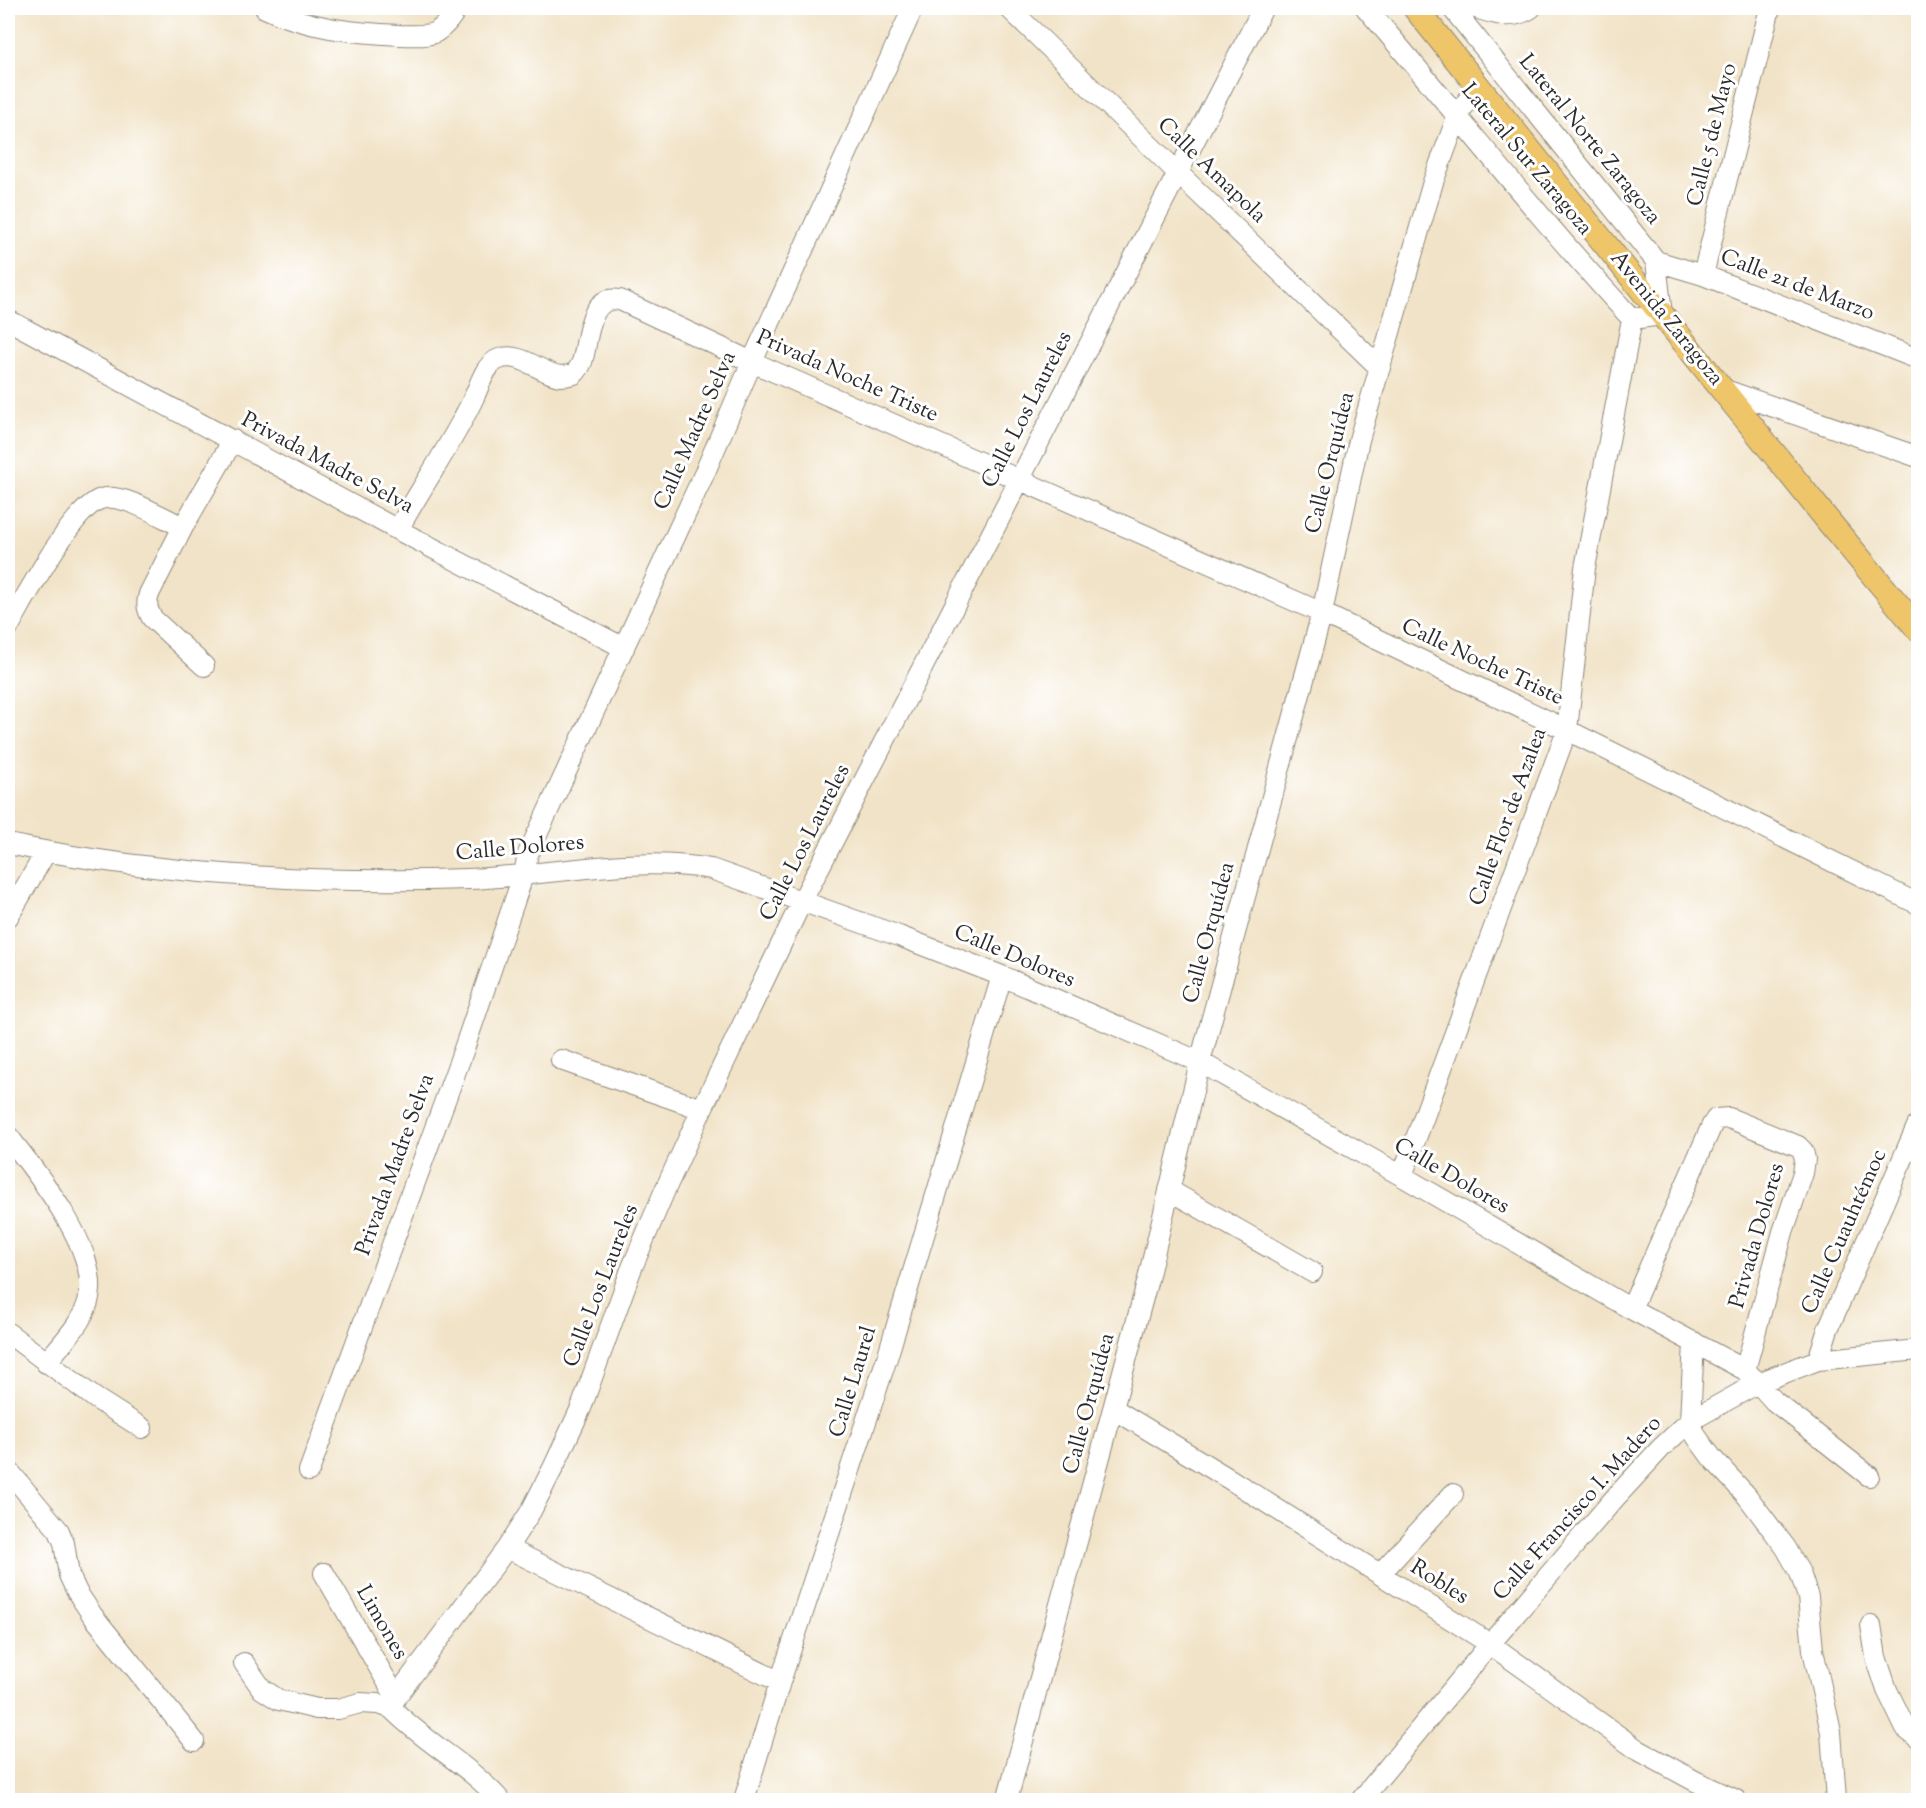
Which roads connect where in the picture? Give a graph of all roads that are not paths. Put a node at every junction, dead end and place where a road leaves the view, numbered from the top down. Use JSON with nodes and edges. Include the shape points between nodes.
{"nodes":[{"id":1,"x":265,"y":8,"type":"edge"},
{"id":2,"x":457,"y":8,"type":"edge"},
{"id":3,"x":913,"y":8,"type":"edge"},
{"id":4,"x":1009,"y":8,"type":"edge"},
{"id":5,"x":1263,"y":8,"type":"edge"},
{"id":6,"x":1366,"y":8,"type":"edge"},
{"id":7,"x":1415,"y":8,"type":"edge"},
{"id":8,"x":1452,"y":8,"type":"edge"},
{"id":9,"x":1531,"y":8,"type":"edge"},
{"id":10,"x":1770,"y":8,"type":"edge"},
{"id":11,"x":1471,"y":14,"type":"edge"},
{"id":12,"x":1453,"y":55,"type":"junction"},
{"id":13,"x":1478,"y":86,"type":"junction"},
{"id":14,"x":1458,"y":115,"type":"junction"},
{"id":15,"x":1177,"y":172,"type":"junction"},
{"id":16,"x":1656,"y":261,"type":"junction"},
{"id":17,"x":1703,"y":275,"type":"junction"},
{"id":18,"x":1662,"y":315,"type":"junction"},
{"id":19,"x":1632,"y":319,"type":"junction"},
{"id":20,"x":8,"y":320,"type":"edge"},
{"id":21,"x":1918,"y":359,"type":"edge"},
{"id":22,"x":752,"y":362,"type":"junction"},
{"id":23,"x":1380,"y":368,"type":"junction"},
{"id":24,"x":1725,"y":390,"type":"junction"},
{"id":25,"x":233,"y":440,"type":"junction"},
{"id":26,"x":1918,"y":456,"type":"edge"},
{"id":27,"x":1019,"y":479,"type":"junction"},
{"id":28,"x":183,"y":527,"type":"junction"},
{"id":29,"x":398,"y":530,"type":"junction"},
{"id":30,"x":1322,"y":613,"type":"junction"},
{"id":31,"x":8,"y":628,"type":"edge"},
{"id":32,"x":1918,"y":629,"type":"edge"},
{"id":33,"x":624,"y":648,"type":"junction"},
{"id":34,"x":204,"y":666,"type":"dead end"},
{"id":35,"x":1567,"y":730,"type":"junction"},
{"id":36,"x":8,"y":844,"type":"edge"},
{"id":37,"x":46,"y":852,"type":"junction"},
{"id":38,"x":524,"y":873,"type":"junction"},
{"id":39,"x":802,"y":901,"type":"junction"},
{"id":40,"x":1918,"y":904,"type":"edge"},
{"id":41,"x":8,"y":917,"type":"edge"},
{"id":42,"x":1002,"y":975,"type":"junction"},
{"id":43,"x":561,"y":1060,"type":"dead end"},
{"id":44,"x":1200,"y":1062,"type":"junction"},
{"id":45,"x":702,"y":1109,"type":"junction"},
{"id":46,"x":1918,"y":1124,"type":"edge"},
{"id":47,"x":8,"y":1136,"type":"edge"},
{"id":48,"x":1402,"y":1176,"type":"junction"},
{"id":49,"x":1169,"y":1190,"type":"junction"},
{"id":50,"x":1312,"y":1272,"type":"dead end"},
{"id":51,"x":1631,"y":1310,"type":"junction"},
{"id":52,"x":8,"y":1333,"type":"edge"},
{"id":53,"x":1694,"y":1342,"type":"junction"},
{"id":54,"x":1918,"y":1350,"type":"edge"},
{"id":55,"x":1818,"y":1360,"type":"junction"},
{"id":56,"x":46,"y":1363,"type":"junction"},
{"id":57,"x":1751,"y":1376,"type":"junction"},
{"id":58,"x":1113,"y":1409,"type":"junction"},
{"id":59,"x":1690,"y":1421,"type":"junction"},
{"id":60,"x":142,"y":1428,"type":"dead end"},
{"id":61,"x":8,"y":1470,"type":"edge"},
{"id":62,"x":309,"y":1471,"type":"dead end"},
{"id":63,"x":1869,"y":1476,"type":"dead end"},
{"id":64,"x":1453,"y":1494,"type":"dead end"},
{"id":65,"x":507,"y":1548,"type":"junction"},
{"id":66,"x":324,"y":1573,"type":"dead end"},
{"id":67,"x":1380,"y":1574,"type":"junction"},
{"id":68,"x":1871,"y":1625,"type":"dead end"},
{"id":69,"x":1490,"y":1644,"type":"junction"},
{"id":70,"x":244,"y":1663,"type":"dead end"},
{"id":71,"x":780,"y":1682,"type":"junction"},
{"id":72,"x":394,"y":1702,"type":"junction"},
{"id":73,"x":1918,"y":1738,"type":"edge"},
{"id":74,"x":194,"y":1741,"type":"dead end"},
{"id":75,"x":500,"y":1800,"type":"edge"},
{"id":76,"x":744,"y":1800,"type":"edge"},
{"id":77,"x":1007,"y":1800,"type":"edge"},
{"id":78,"x":1361,"y":1800,"type":"edge"},
{"id":79,"x":1736,"y":1800,"type":"edge"},
{"id":80,"x":1836,"y":1800,"type":"edge"}],
"edges":[{"from":1,"to":2,"type":"street","via":[[326,28],[419,35],[435,33]]},
{"from":3,"to":22,"type":"street","name":"Calle Madre Selva"},
{"from":4,"to":15,"type":"street","name":"Calle Amapola"},
{"from":5,"to":15,"type":"street","name":"Calle Los Laureles"},
{"from":6,"to":14,"type":"street","name":"Lateral Sur Zaragoza"},
{"from":7,"to":12,"type":"main road","name":"Avenida Zaragoza"},
{"from":8,"to":11,"type":"street","name":"Lateral Norte Zaragoza"},
{"from":9,"to":11,"type":"street","via":[[1520,15]]},
{"from":10,"to":17,"type":"street","name":"Calle 5 de Mayo"},
{"from":11,"to":12,"type":"street"},
{"from":11,"to":16,"type":"street","name":"Lateral Norte Zaragoza"},
{"from":12,"to":13,"type":"main road","name":"Avenida Zaragoza"},
{"from":13,"to":14,"type":"street","name":"Calle Orquídea"},
{"from":13,"to":18,"type":"main road","name":"Avenida Zaragoza"},
{"from":14,"to":19,"type":"street","name":"Lateral Sur Zaragoza","via":[[1579,262]]},
{"from":14,"to":23,"type":"street","name":"Calle Orquídea","via":[[1433,182]]},
{"from":15,"to":23,"type":"street","name":"Calle Amapola"},
{"from":15,"to":27,"type":"street","name":"Calle Los Laureles"},
{"from":16,"to":17,"type":"street","name":"Calle 21 de Marzo"},
{"from":16,"to":18,"type":"street","name":"Lateral Norte Zaragoza"},
{"from":17,"to":21,"type":"street","name":"Calle 21 de Marzo"},
{"from":18,"to":19,"type":"street"},
{"from":18,"to":24,"type":"main road","name":"Avenida Zaragoza"},
{"from":19,"to":35,"type":"street","name":"Calle Flor de Azalea","via":[[1585,568]]},
{"from":20,"to":25,"type":"street","name":"Privada Madre Selva"},
{"from":22,"to":27,"type":"street","name":"Privada Noche Triste"},
{"from":22,"to":29,"type":"street","name":"Privada Noche Triste","via":[[620,300],[604,301],[588,332],[582,364],[574,374],[561,376],[510,357],[489,365],[468,411]]},
{"from":22,"to":33,"type":"street","name":"Calle Madre Selva"},
{"from":23,"to":30,"type":"street","name":"Calle Orquídea","via":[[1359,440]]},
{"from":24,"to":26,"type":"street"},
{"from":24,"to":32,"type":"main road","name":"Avenida Zaragoza"},
{"from":25,"to":28,"type":"street"},
{"from":25,"to":29,"type":"street","name":"Privada Madre Selva"},
{"from":27,"to":30,"type":"street","name":"Calle Noche Triste"},
{"from":27,"to":39,"type":"street","name":"Calle Los Laureles"},
{"from":28,"to":31,"type":"street","via":[[119,499],[102,498],[88,506],[66,531]]},
{"from":28,"to":34,"type":"street","via":[[148,594],[147,611]]},
{"from":29,"to":33,"type":"street","name":"Privada Madre Selva"},
{"from":30,"to":35,"type":"street","name":"Calle Noche Triste"},
{"from":30,"to":44,"type":"street","name":"Calle Orquídea"},
{"from":33,"to":38,"type":"street","name":"Calle Madre Selva","via":[[545,814]]},
{"from":35,"to":40,"type":"street","name":"Calle Noche Triste"},
{"from":35,"to":48,"type":"street","name":"Calle Flor de Azalea"},
{"from":36,"to":37,"type":"street","name":"Calle Dolores"},
{"from":37,"to":38,"type":"street","name":"Calle Dolores","via":[[282,879],[491,878]]},
{"from":37,"to":41,"type":"street"},
{"from":38,"to":39,"type":"street","name":"Calle Dolores","via":[[682,864],[711,869]]},
{"from":38,"to":62,"type":"street","name":"Privada Madre Selva","via":[[465,1046]]},
{"from":39,"to":42,"type":"street","name":"Calle Dolores"},
{"from":39,"to":45,"type":"street","name":"Calle Los Laureles"},
{"from":42,"to":44,"type":"street","name":"Calle Dolores"},
{"from":42,"to":71,"type":"street","name":"Calle Laurel","via":[[887,1358]]},
{"from":43,"to":45,"type":"street"},
{"from":44,"to":48,"type":"street","name":"Calle Dolores"},
{"from":44,"to":49,"type":"street","name":"Calle Orquídea"},
{"from":45,"to":65,"type":"street","name":"Calle Los Laureles","via":[[631,1270],[580,1408],[531,1511]]},
{"from":46,"to":55,"type":"street","name":"Calle Cuauhtémoc"},
{"from":47,"to":56,"type":"street","via":[[74,1227],[90,1282],[84,1313]]},
{"from":48,"to":51,"type":"street","name":"Calle Dolores"},
{"from":49,"to":50,"type":"street"},
{"from":49,"to":58,"type":"street","name":"Calle Orquídea"},
{"from":51,"to":53,"type":"street","name":"Calle Dolores"},
{"from":51,"to":57,"type":"street","name":"Privada Dolores","via":[[1716,1119],[1729,1118],[1798,1146],[1803,1151],[1804,1166],[1780,1242]]},
{"from":52,"to":56,"type":"street"},
{"from":53,"to":57,"type":"street","name":"Calle Dolores"},
{"from":53,"to":59,"type":"street"},
{"from":54,"to":55,"type":"street"},
{"from":55,"to":57,"type":"street"},
{"from":56,"to":60,"type":"street"},
{"from":57,"to":59,"type":"street","name":"Calle Francisco I. Madero"},
{"from":57,"to":63,"type":"street","name":"Calle Dolores","via":[[1774,1401]]},
{"from":58,"to":67,"type":"street","name":"Robles"},
{"from":58,"to":77,"type":"street","name":"Calle Orquídea"},
{"from":59,"to":69,"type":"street","name":"Calle Francisco I. Madero","via":[[1614,1499]]},
{"from":59,"to":80,"type":"street","via":[[1696,1436],[1747,1496],[1786,1548],[1800,1574],[1808,1597],[1813,1650],[1831,1732]]},
{"from":61,"to":74,"type":"street","via":[[59,1531],[69,1575],[93,1616]]},
{"from":64,"to":67,"type":"street"},
{"from":65,"to":71,"type":"street"},
{"from":65,"to":72,"type":"street","name":"Calle Los Laureles"},
{"from":66,"to":72,"type":"street","name":"Limones"},
{"from":67,"to":69,"type":"street","name":"Robles"},
{"from":68,"to":73,"type":"street","via":[[1887,1690],[1906,1729]]},
{"from":69,"to":78,"type":"street","name":"Calle Francisco I. Madero"},
{"from":69,"to":79,"type":"street","name":"Robles","via":[[1638,1750]]},
{"from":70,"to":72,"type":"street","via":[[262,1689],[279,1700],[317,1709]]},
{"from":71,"to":76,"type":"street","name":"Calle Laurel"},
{"from":72,"to":75,"type":"street","name":"Limones","via":[[408,1725]]}]}
